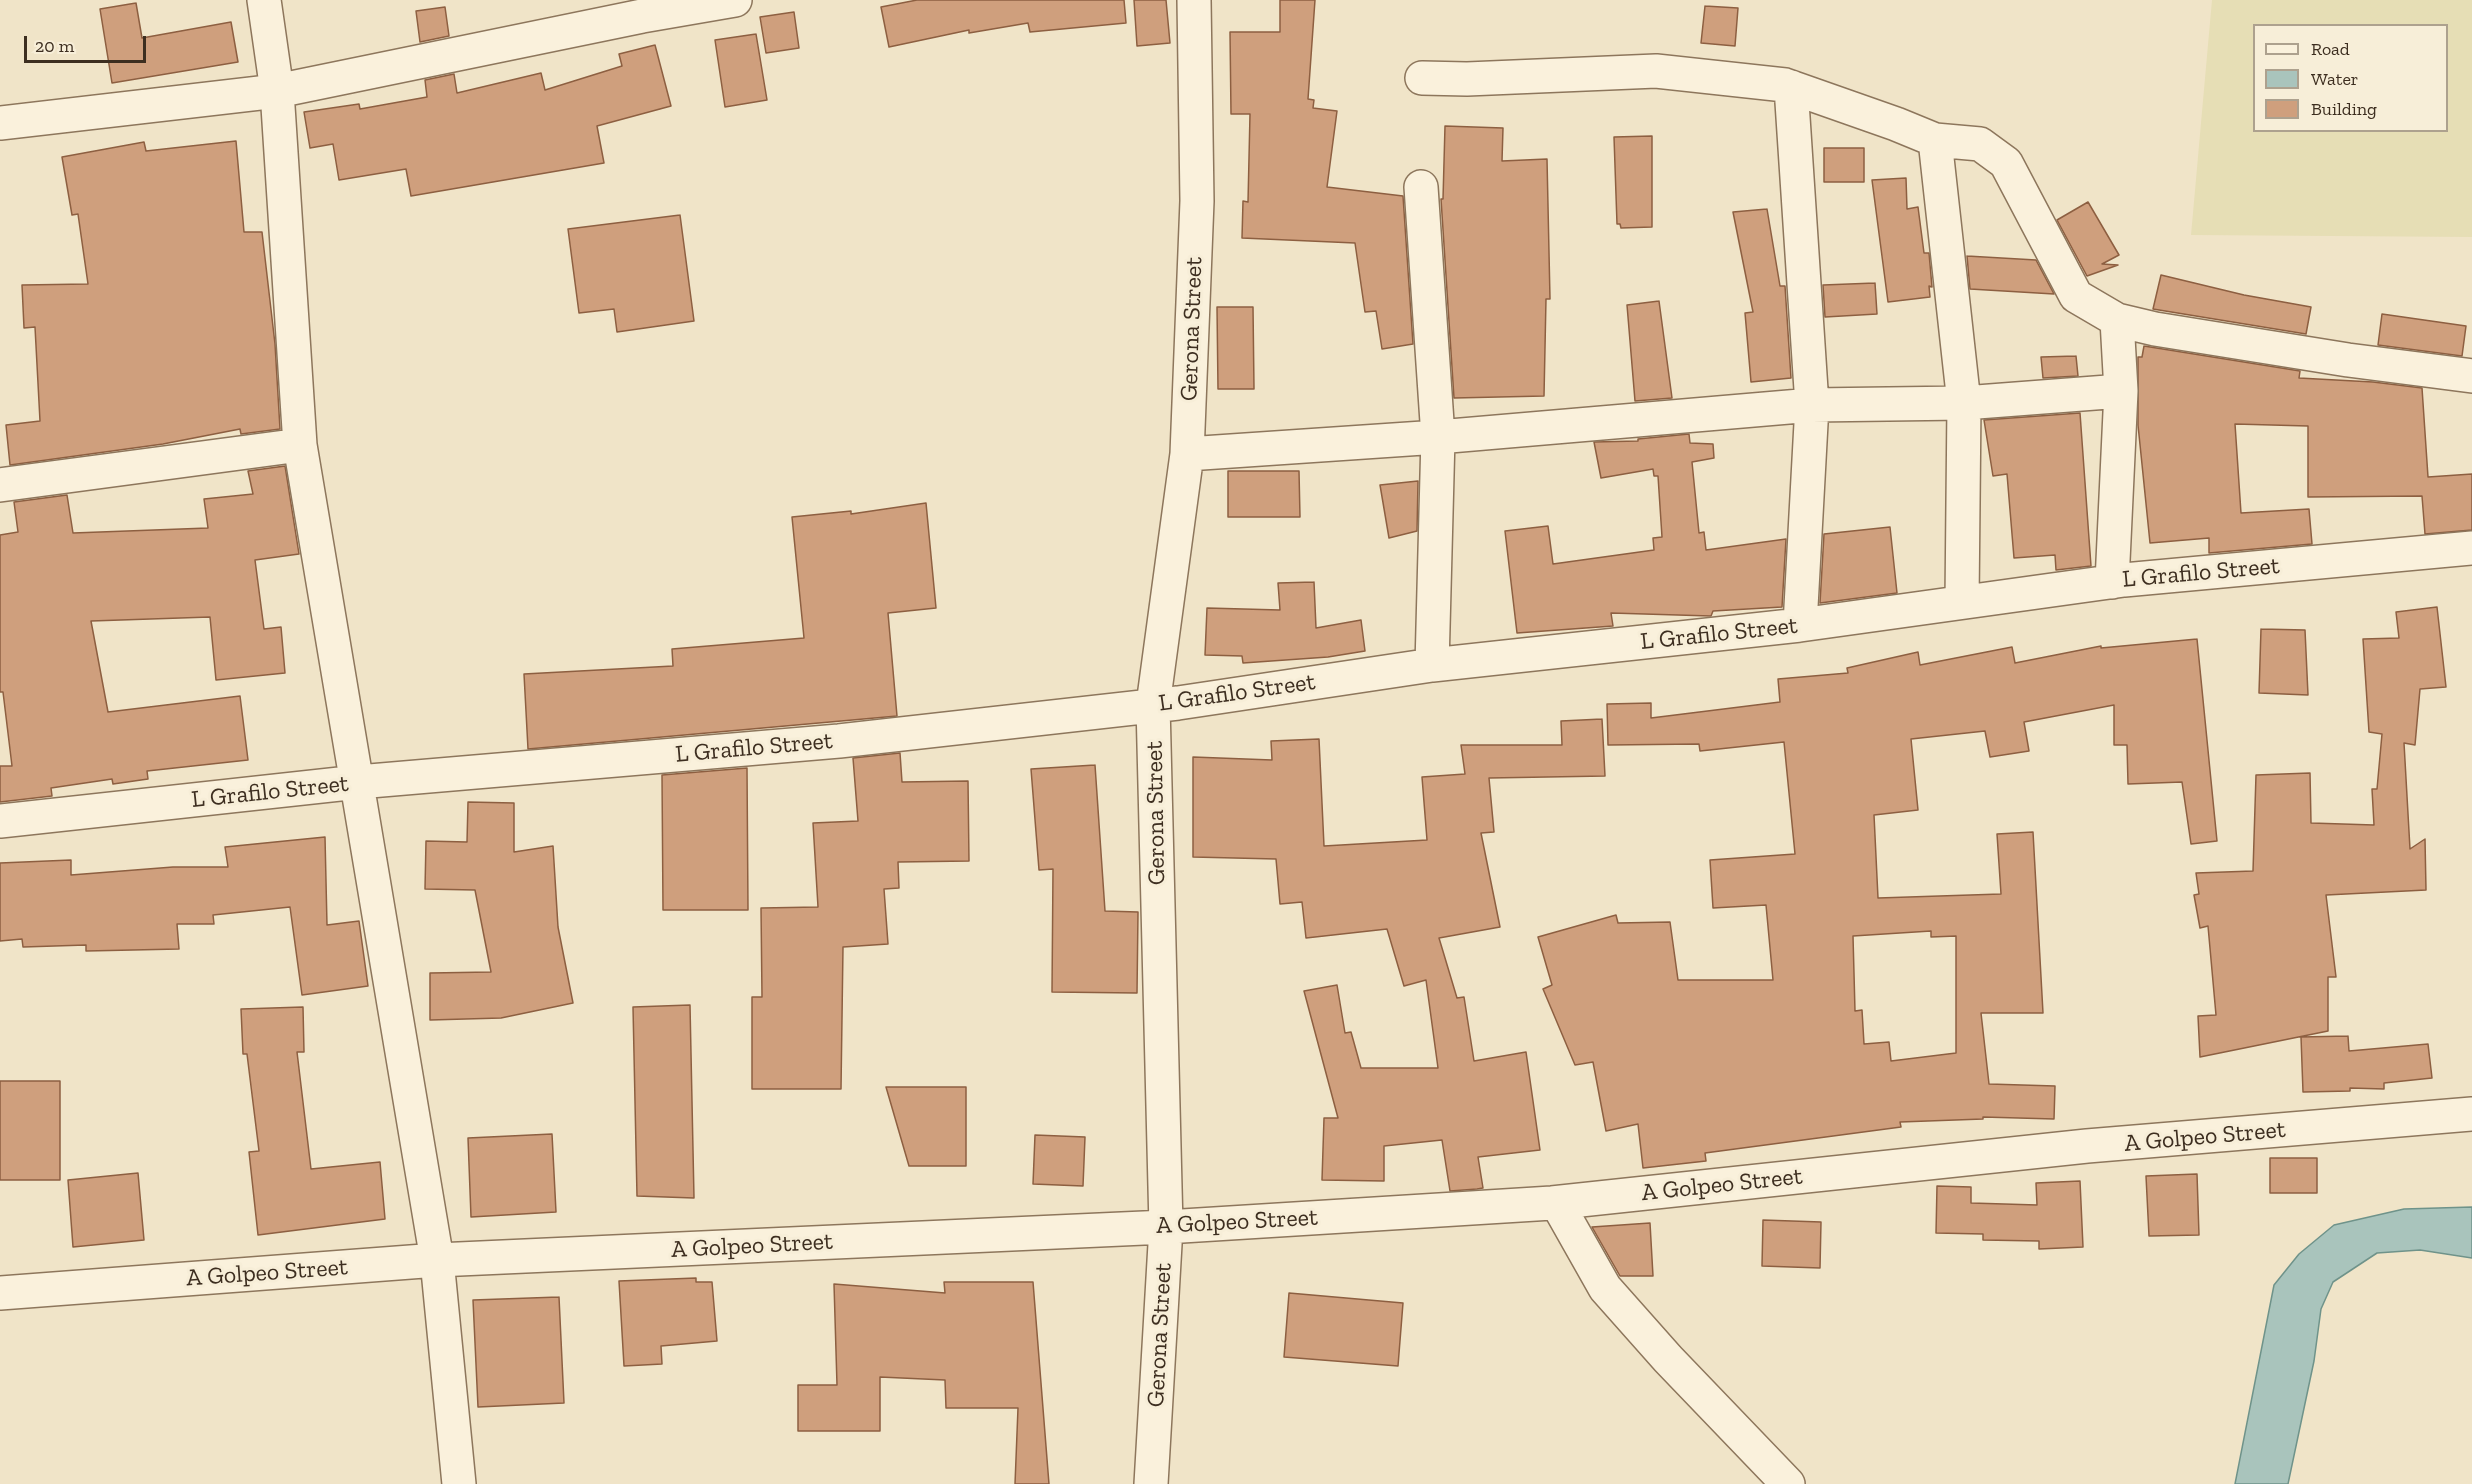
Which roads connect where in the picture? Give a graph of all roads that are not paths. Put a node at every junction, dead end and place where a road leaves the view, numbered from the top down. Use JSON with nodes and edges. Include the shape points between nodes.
{"nodes":[{"id":1,"x":264,"y":0,"type":"edge"},
{"id":2,"x":735,"y":0,"type":"edge"},
{"id":3,"x":1194,"y":0,"type":"edge"},
{"id":4,"x":1422,"y":78,"type":"dead end"},
{"id":5,"x":1791,"y":87,"type":"junction"},
{"id":6,"x":277,"y":92,"type":"junction"},
{"id":7,"x":0,"y":123,"type":"edge"},
{"id":8,"x":1935,"y":140,"type":"junction"},
{"id":9,"x":1421,"y":187,"type":"dead end"},
{"id":10,"x":2117,"y":320,"type":"junction"},
{"id":11,"x":2472,"y":376,"type":"edge"},
{"id":12,"x":2121,"y":391,"type":"junction"},
{"id":13,"x":1964,"y":403,"type":"junction"},
{"id":14,"x":1812,"y":405,"type":"junction"},
{"id":15,"x":1438,"y":437,"type":"junction"},
{"id":16,"x":300,"y":445,"type":"junction"},
{"id":17,"x":1187,"y":454,"type":"junction"},
{"id":18,"x":0,"y":485,"type":"edge"},
{"id":19,"x":2472,"y":548,"type":"edge"},
{"id":20,"x":2112,"y":582,"type":"junction"},
{"id":21,"x":1962,"y":602,"type":"junction"},
{"id":22,"x":1800,"y":625,"type":"junction"},
{"id":23,"x":1432,"y":665,"type":"junction"},
{"id":24,"x":1153,"y":705,"type":"junction"},
{"id":25,"x":358,"y":782,"type":"junction"},
{"id":26,"x":0,"y":821,"type":"edge"},
{"id":27,"x":2472,"y":1114,"type":"edge"},
{"id":28,"x":1557,"y":1203,"type":"junction"},
{"id":29,"x":1166,"y":1227,"type":"junction"},
{"id":30,"x":437,"y":1260,"type":"junction"},
{"id":31,"x":0,"y":1293,"type":"edge"},
{"id":32,"x":459,"y":1484,"type":"edge"},
{"id":33,"x":1151,"y":1484,"type":"edge"},
{"id":34,"x":1788,"y":1484,"type":"edge"}],
"edges":[{"from":1,"to":6,"type":"street"},
{"from":2,"to":6,"type":"street"},
{"from":3,"to":17,"type":"street","name":"Gerona Street","via":[[1197,201]]},
{"from":4,"to":5,"type":"street","via":[[1656,71]]},
{"from":5,"to":8,"type":"street"},
{"from":5,"to":14,"type":"street"},
{"from":6,"to":7,"type":"street"},
{"from":6,"to":16,"type":"street"},
{"from":8,"to":10,"type":"street","via":[[1980,144],[2006,163],[2076,296]]},
{"from":8,"to":13,"type":"street"},
{"from":9,"to":15,"type":"street"},
{"from":10,"to":11,"type":"street","via":[[2348,360]]},
{"from":10,"to":12,"type":"street"},
{"from":12,"to":13,"type":"street"},
{"from":12,"to":20,"type":"street"},
{"from":13,"to":14,"type":"street"},
{"from":13,"to":21,"type":"street"},
{"from":14,"to":15,"type":"street"},
{"from":14,"to":22,"type":"street"},
{"from":15,"to":17,"type":"street"},
{"from":15,"to":23,"type":"street"},
{"from":16,"to":18,"type":"street"},
{"from":16,"to":25,"type":"street"},
{"from":17,"to":24,"type":"street","name":"Gerona Street"},
{"from":19,"to":20,"type":"street","name":"L Grafilo Street"},
{"from":20,"to":21,"type":"street","name":"L Grafilo Street"},
{"from":21,"to":22,"type":"street","name":"L Grafilo Street"},
{"from":22,"to":23,"type":"street","name":"L Grafilo Street"},
{"from":23,"to":24,"type":"street","name":"L Grafilo Street"},
{"from":24,"to":25,"type":"street","name":"L Grafilo Street","via":[[839,741]]},
{"from":24,"to":29,"type":"street","name":"Gerona Street"},
{"from":25,"to":26,"type":"street","name":"L Grafilo Street"},
{"from":25,"to":30,"type":"street"},
{"from":27,"to":28,"type":"street","name":"A Golpeo Street","via":[[2087,1146]]},
{"from":28,"to":29,"type":"street","name":"A Golpeo Street"},
{"from":28,"to":34,"type":"street","via":[[1605,1288]]},
{"from":29,"to":30,"type":"street","name":"A Golpeo Street"},
{"from":29,"to":33,"type":"street","name":"Gerona Street"},
{"from":30,"to":31,"type":"street","name":"A Golpeo Street"},
{"from":30,"to":32,"type":"street"}]}
